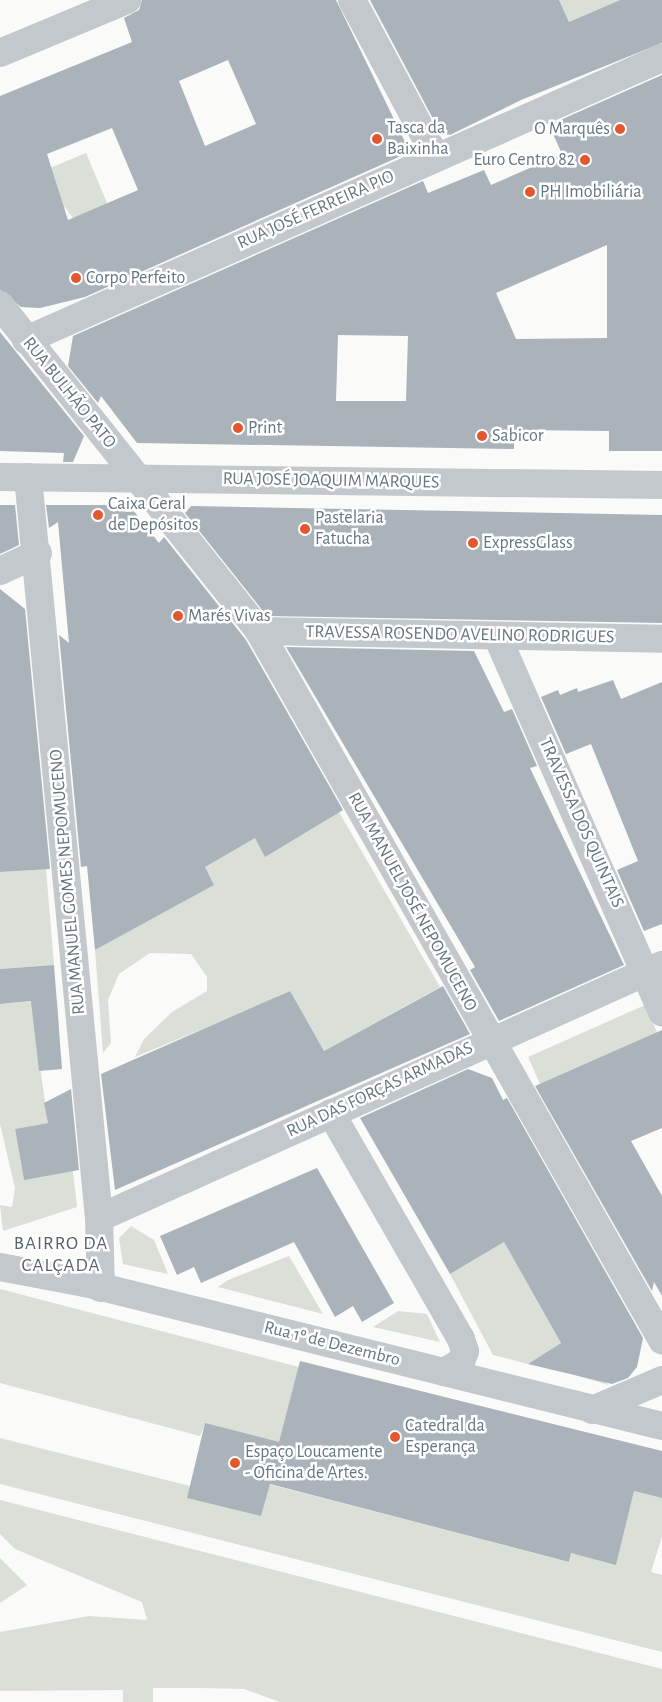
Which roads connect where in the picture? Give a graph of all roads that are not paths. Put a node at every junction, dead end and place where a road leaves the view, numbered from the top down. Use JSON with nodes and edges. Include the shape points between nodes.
{"nodes":[{"id":1,"x":127,"y":0,"type":"edge"},
{"id":2,"x":352,"y":0,"type":"edge"},
{"id":3,"x":0,"y":53,"type":"edge"},
{"id":4,"x":662,"y":58,"type":"edge"},
{"id":5,"x":436,"y":157,"type":"junction"},
{"id":6,"x":0,"y":305,"type":"edge"},
{"id":7,"x":26,"y":340,"type":"junction"},
{"id":8,"x":0,"y":477,"type":"edge"},
{"id":9,"x":28,"y":478,"type":"junction"},
{"id":10,"x":139,"y":479,"type":"junction"},
{"id":11,"x":662,"y":484,"type":"edge"},
{"id":12,"x":38,"y":553,"type":"junction"},
{"id":13,"x":0,"y":571,"type":"edge"},
{"id":14,"x":259,"y":631,"type":"junction"},
{"id":15,"x":497,"y":636,"type":"junction"},
{"id":16,"x":662,"y":639,"type":"edge"},
{"id":17,"x":655,"y":968,"type":"edge"},
{"id":18,"x":662,"y":1012,"type":"edge"},
{"id":19,"x":490,"y":1040,"type":"junction"},
{"id":20,"x":331,"y":1112,"type":"junction"},
{"id":21,"x":99,"y":1218,"type":"junction"},
{"id":22,"x":0,"y":1267,"type":"edge"},
{"id":23,"x":101,"y":1288,"type":"junction"},
{"id":24,"x":662,"y":1340,"type":"edge"},
{"id":25,"x":444,"y":1372,"type":"junction"},
{"id":26,"x":662,"y":1380,"type":"edge"},
{"id":27,"x":592,"y":1410,"type":"junction"},
{"id":28,"x":662,"y":1426,"type":"edge"}],
"edges":[{"from":1,"to":3,"type":"street"},
{"from":2,"to":5,"type":"street"},
{"from":4,"to":5,"type":"street","name":"RUA JOSÉ FERREIRA PIO"},
{"from":5,"to":7,"type":"street","name":"RUA JOSÉ FERREIRA PIO"},
{"from":6,"to":7,"type":"street","name":"RUA BULHÃO PATO"},
{"from":7,"to":10,"type":"street","name":"RUA BULHÃO PATO"},
{"from":8,"to":9,"type":"street","name":"RUA JOSÉ JOAQUIM MARQUES"},
{"from":9,"to":10,"type":"street","name":"RUA JOSÉ JOAQUIM MARQUES"},
{"from":9,"to":12,"type":"street","name":"RUA MANUEL GOMES NEPOMUCENO"},
{"from":10,"to":11,"type":"street","name":"RUA JOSÉ JOAQUIM MARQUES"},
{"from":10,"to":14,"type":"street","name":"RUA MANUEL JOSÉ NEPOMUCENO"},
{"from":12,"to":13,"type":"street"},
{"from":12,"to":21,"type":"street","name":"RUA MANUEL GOMES NEPOMUCENO"},
{"from":14,"to":15,"type":"street","name":"TRAVESSA ROSENDO AVELINO RODRIGUES"},
{"from":14,"to":19,"type":"street","name":"RUA MANUEL JOSÉ NEPOMUCENO"},
{"from":15,"to":16,"type":"street","name":"TRAVESSA ROSENDO AVELINO RODRIGUES"},
{"from":15,"to":17,"type":"street","name":"TRAVESSA DOS QUINTAIS"},
{"from":17,"to":18,"type":"street","name":"TRAVESSA DOS QUINTAIS"},
{"from":17,"to":19,"type":"street","name":"RUA DAS FORÇAS ARMADAS"},
{"from":19,"to":20,"type":"street","name":"RUA DAS FORÇAS ARMADAS"},
{"from":19,"to":24,"type":"street","name":"RUA MANUEL JOSÉ NEPOMUCENO"},
{"from":20,"to":21,"type":"street","name":"RUA DAS FORÇAS ARMADAS"},
{"from":20,"to":25,"type":"street","via":[[461,1339],[465,1351],[461,1362]]},
{"from":21,"to":23,"type":"street","name":"RUA MANUEL GOMES NEPOMUCENO"},
{"from":22,"to":23,"type":"street","name":"Rua 1º de Dezembro"},
{"from":23,"to":25,"type":"street","name":"Rua 1º de Dezembro"},
{"from":25,"to":27,"type":"street","name":"Rua 1º de Dezembro"},
{"from":26,"to":27,"type":"street"},
{"from":27,"to":28,"type":"street","name":"Rua 1º de Dezembro"}]}
